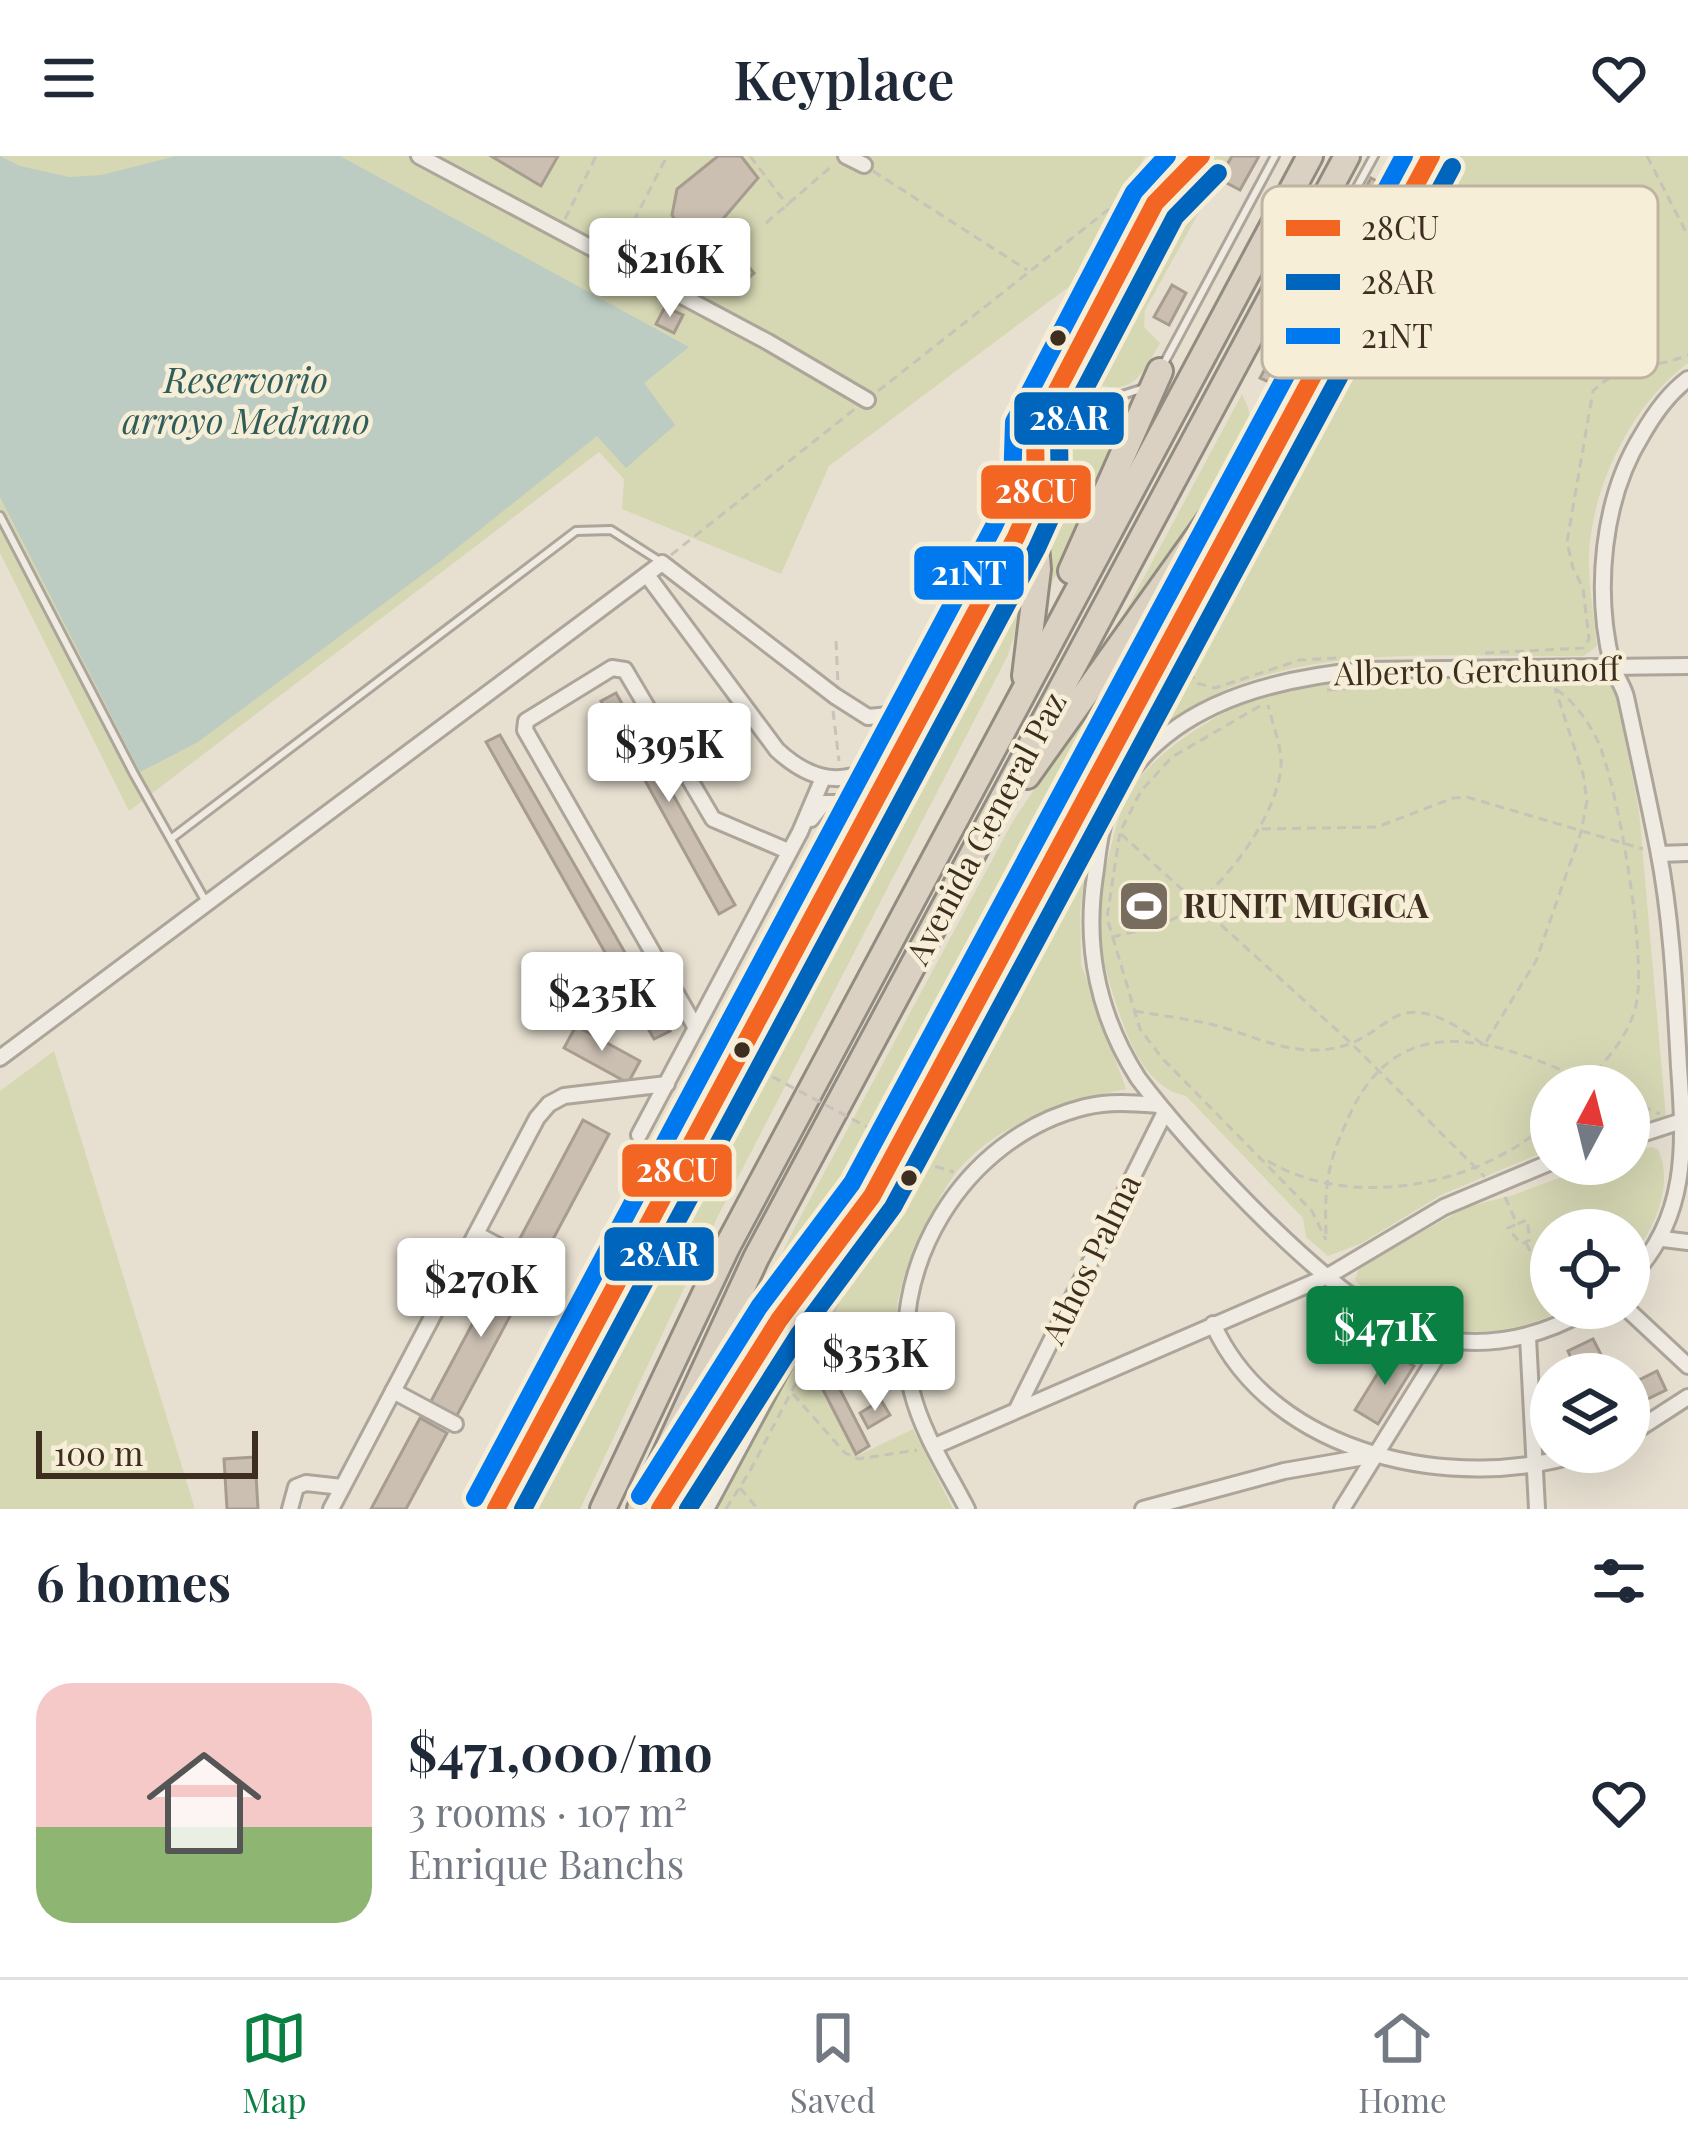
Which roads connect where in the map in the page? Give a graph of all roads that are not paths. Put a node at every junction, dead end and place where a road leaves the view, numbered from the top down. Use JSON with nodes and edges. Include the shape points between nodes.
{"nodes":[{"id":1,"x":418,"y":156,"type":"edge"},
{"id":2,"x":845,"y":156,"type":"edge"},
{"id":3,"x":1202,"y":156,"type":"edge"},
{"id":4,"x":1275,"y":156,"type":"edge"},
{"id":5,"x":1310,"y":156,"type":"edge"},
{"id":6,"x":1347,"y":156,"type":"edge"},
{"id":7,"x":1374,"y":156,"type":"edge"},
{"id":8,"x":1430,"y":156,"type":"edge"},
{"id":9,"x":864,"y":165,"type":"road end"},
{"id":10,"x":1294,"y":186,"type":"edge"},
{"id":11,"x":1331,"y":186,"type":"edge"},
{"id":12,"x":1358,"y":186,"type":"edge"},
{"id":13,"x":1414,"y":186,"type":"edge"},
{"id":14,"x":1262,"y":245,"type":"edge"},
{"id":15,"x":1262,"y":314,"type":"edge"},
{"id":16,"x":1160,"y":371,"type":"junction"},
{"id":17,"x":1289,"y":378,"type":"edge"},
{"id":18,"x":1311,"y":378,"type":"edge"},
{"id":19,"x":1688,"y":379,"type":"edge"},
{"id":20,"x":1081,"y":389,"type":"junction"},
{"id":21,"x":867,"y":400,"type":"road end"},
{"id":22,"x":1228,"y":494,"type":"junction"},
{"id":23,"x":1034,"y":496,"type":"junction"},
{"id":24,"x":0,"y":516,"type":"edge"},
{"id":25,"x":662,"y":562,"type":"junction"},
{"id":26,"x":647,"y":575,"type":"junction"},
{"id":27,"x":986,"y":596,"type":"junction"},
{"id":28,"x":1688,"y":666,"type":"edge"},
{"id":29,"x":1613,"y":668,"type":"junction"},
{"id":30,"x":1023,"y":690,"type":"junction"},
{"id":31,"x":1126,"y":724,"type":"junction"},
{"id":32,"x":898,"y":759,"type":"junction"},
{"id":33,"x":823,"y":778,"type":"junction"},
{"id":34,"x":1084,"y":804,"type":"junction"},
{"id":35,"x":1106,"y":816,"type":"junction"},
{"id":36,"x":800,"y":832,"type":"junction"},
{"id":37,"x":172,"y":838,"type":"junction"},
{"id":38,"x":855,"y":840,"type":"junction"},
{"id":39,"x":980,"y":840,"type":"junction"},
{"id":40,"x":788,"y":851,"type":"junction"},
{"id":41,"x":1688,"y":853,"type":"edge"},
{"id":42,"x":1659,"y":854,"type":"junction"},
{"id":43,"x":206,"y":902,"type":"junction"},
{"id":44,"x":696,"y":1028,"type":"junction"},
{"id":45,"x":0,"y":1058,"type":"edge"},
{"id":46,"x":667,"y":1084,"type":"junction"},
{"id":47,"x":1161,"y":1108,"type":"junction"},
{"id":48,"x":1686,"y":1120,"type":"edge"},
{"id":49,"x":1650,"y":1131,"type":"edge"},
{"id":50,"x":639,"y":1135,"type":"dead end"},
{"id":51,"x":1530,"y":1170,"type":"edge"},
{"id":52,"x":872,"y":1196,"type":"junction"},
{"id":53,"x":476,"y":1234,"type":"junction"},
{"id":54,"x":1663,"y":1239,"type":"junction"},
{"id":55,"x":1688,"y":1242,"type":"edge"},
{"id":56,"x":1650,"y":1254,"type":"edge"},
{"id":57,"x":542,"y":1268,"type":"dead end"},
{"id":58,"x":1328,"y":1276,"type":"junction"},
{"id":59,"x":1213,"y":1324,"type":"junction"},
{"id":60,"x":1545,"y":1329,"type":"edge"},
{"id":61,"x":1648,"y":1329,"type":"edge"},
{"id":62,"x":1528,"y":1337,"type":"junction"},
{"id":63,"x":906,"y":1340,"type":"junction"},
{"id":64,"x":1448,"y":1340,"type":"junction"},
{"id":65,"x":1688,"y":1366,"type":"edge"},
{"id":66,"x":1530,"y":1370,"type":"edge"},
{"id":67,"x":852,"y":1373,"type":"dead end"},
{"id":68,"x":393,"y":1391,"type":"junction"},
{"id":69,"x":1688,"y":1397,"type":"edge"},
{"id":70,"x":1018,"y":1407,"type":"junction"},
{"id":71,"x":1650,"y":1421,"type":"edge"},
{"id":72,"x":455,"y":1424,"type":"dead end"},
{"id":73,"x":935,"y":1446,"type":"junction"},
{"id":74,"x":1376,"y":1455,"type":"junction"},
{"id":75,"x":1530,"y":1467,"type":"edge"},
{"id":76,"x":1536,"y":1473,"type":"edge"},
{"id":77,"x":342,"y":1487,"type":"junction"},
{"id":78,"x":290,"y":1509,"type":"edge"},
{"id":79,"x":331,"y":1509,"type":"edge"},
{"id":80,"x":496,"y":1509,"type":"edge"},
{"id":81,"x":603,"y":1509,"type":"edge"},
{"id":82,"x":640,"y":1509,"type":"edge"},
{"id":83,"x":660,"y":1509,"type":"edge"},
{"id":84,"x":704,"y":1509,"type":"edge"},
{"id":85,"x":967,"y":1509,"type":"edge"},
{"id":86,"x":1143,"y":1509,"type":"edge"},
{"id":87,"x":1342,"y":1509,"type":"edge"},
{"id":88,"x":1537,"y":1509,"type":"edge"}],
"edges":[{"from":1,"to":21,"type":"street"},
{"from":2,"to":9,"type":"street"},
{"from":3,"to":20,"type":"street"},
{"from":3,"to":23,"type":"lane","via":[[1155,203],[1035,433]]},
{"from":4,"to":16,"type":"lane"},
{"from":5,"to":10,"type":"highway","name":"Avenida General Paz"},
{"from":6,"to":11,"type":"highway","name":"Avenida General Paz"},
{"from":7,"to":12,"type":"lane"},
{"from":8,"to":13,"type":"street"},
{"from":14,"to":30,"type":"highway","name":"Avenida General Paz"},
{"from":15,"to":39,"type":"highway","name":"Avenida General Paz"},
{"from":16,"to":20,"type":"lane","via":[[1133,394]]},
{"from":16,"to":30,"type":"highway"},
{"from":17,"to":22,"type":"lane"},
{"from":18,"to":31,"type":"street"},
{"from":19,"to":29,"type":"street","via":[[1627,458],[1614,502],[1604,552]]},
{"from":20,"to":23,"type":"street"},
{"from":22,"to":31,"type":"lane"},
{"from":22,"to":39,"type":"highway"},
{"from":23,"to":27,"type":"street"},
{"from":23,"to":30,"type":"highway","via":[[1038,569]]},
{"from":24,"to":37,"type":"lane"},
{"from":25,"to":26,"type":"street"},
{"from":25,"to":27,"type":"street","via":[[868,717],[909,698],[946,632]]},
{"from":25,"to":37,"type":"lane","via":[[611,530],[576,531]]},
{"from":26,"to":33,"type":"street","via":[[777,750]]},
{"from":26,"to":43,"type":"street"},
{"from":27,"to":32,"type":"street"},
{"from":28,"to":29,"type":"street","name":"Alberto Gerchunoff"},
{"from":29,"to":35,"type":"street","name":"Alberto Gerchunoff","via":[[1366,670],[1264,685],[1176,728],[1128,774]]},
{"from":29,"to":42,"type":"street"},
{"from":30,"to":81,"type":"highway","name":"Avenida General Paz","via":[[728,1247]]},
{"from":31,"to":34,"type":"street"},
{"from":32,"to":33,"type":"street","via":[[867,774]]},
{"from":32,"to":38,"type":"street"},
{"from":33,"to":36,"type":"street"},
{"from":34,"to":35,"type":"street"},
{"from":34,"to":52,"type":"street"},
{"from":35,"to":47,"type":"street","name":"Alberto Gerchunoff","via":[[1091,954],[1124,1056]]},
{"from":36,"to":38,"type":"street","via":[[831,800],[849,810]]},
{"from":36,"to":40,"type":"street"},
{"from":37,"to":43,"type":"lane"},
{"from":38,"to":80,"type":"street"},
{"from":39,"to":82,"type":"highway","name":"Avenida General Paz","via":[[757,1258]]},
{"from":40,"to":44,"type":"street"},
{"from":40,"to":44,"type":"street","via":[[713,818],[626,670],[612,668],[526,721]]},
{"from":41,"to":42,"type":"street"},
{"from":42,"to":48,"type":"street"},
{"from":43,"to":45,"type":"street"},
{"from":44,"to":46,"type":"street"},
{"from":46,"to":50,"type":"street"},
{"from":46,"to":53,"type":"street","via":[[549,1104]]},
{"from":47,"to":58,"type":"street","name":"Alberto Gerchunoff"},
{"from":47,"to":63,"type":"street","via":[[1118,1102],[1064,1113],[970,1176],[924,1247],[906,1308]]},
{"from":47,"to":70,"type":"street","name":"Athos Palma"},
{"from":48,"to":49,"type":"street"},
{"from":48,"to":54,"type":"street","via":[[1675,1211]]},
{"from":51,"to":58,"type":"street","via":[[1430,1214]]},
{"from":52,"to":83,"type":"highway","via":[[779,1320]]},
{"from":52,"to":84,"type":"street"},
{"from":53,"to":57,"type":"street"},
{"from":53,"to":68,"type":"street"},
{"from":54,"to":55,"type":"street"},
{"from":54,"to":56,"type":"street"},
{"from":58,"to":59,"type":"street"},
{"from":58,"to":64,"type":"street","name":"Alberto Gerchunoff","via":[[1389,1321]]},
{"from":59,"to":70,"type":"street"},
{"from":59,"to":74,"type":"street","via":[[1254,1385]]},
{"from":60,"to":62,"type":"street"},
{"from":61,"to":65,"type":"street"},
{"from":62,"to":64,"type":"street","name":"Alberto Gerchunoff"},
{"from":62,"to":66,"type":"street"},
{"from":63,"to":67,"type":"lane","via":[[874,1351]]},
{"from":63,"to":73,"type":"street","via":[[912,1394]]},
{"from":64,"to":74,"type":"street"},
{"from":68,"to":72,"type":"street"},
{"from":68,"to":77,"type":"street"},
{"from":69,"to":71,"type":"street"},
{"from":70,"to":73,"type":"street"},
{"from":73,"to":85,"type":"street"},
{"from":74,"to":75,"type":"street","via":[[1425,1467]]},
{"from":74,"to":86,"type":"street"},
{"from":74,"to":87,"type":"street"},
{"from":76,"to":88,"type":"street"},
{"from":77,"to":78,"type":"street","via":[[296,1487]]},
{"from":77,"to":79,"type":"street"}]}
